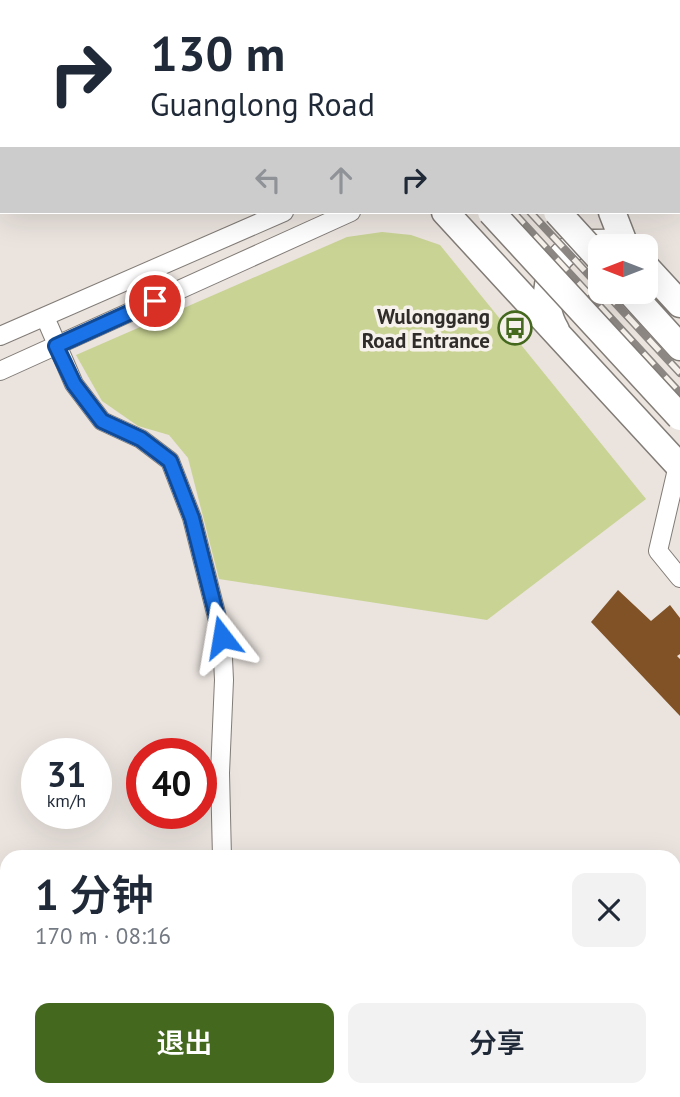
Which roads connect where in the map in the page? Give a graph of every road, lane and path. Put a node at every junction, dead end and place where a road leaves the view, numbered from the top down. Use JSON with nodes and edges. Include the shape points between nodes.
{"nodes":[{"id":1,"x":279,"y":214,"type":"edge"},
{"id":2,"x":347,"y":214,"type":"edge"},
{"id":3,"x":447,"y":214,"type":"edge"},
{"id":4,"x":493,"y":214,"type":"edge"},
{"id":5,"x":559,"y":214,"type":"edge"},
{"id":6,"x":596,"y":214,"type":"edge"},
{"id":7,"x":613,"y":214,"type":"edge"},
{"id":8,"x":615,"y":234,"type":"edge"},
{"id":9,"x":621,"y":234,"type":"edge"},
{"id":10,"x":588,"y":246,"type":"edge"},
{"id":11,"x":588,"y":246,"type":"edge"},
{"id":12,"x":658,"y":280,"type":"edge"},
{"id":13,"x":641,"y":304,"type":"edge"},
{"id":14,"x":680,"y":304,"type":"edge"},
{"id":15,"x":45,"y":317,"type":"junction"},
{"id":16,"x":0,"y":336,"type":"edge"},
{"id":17,"x":563,"y":340,"type":"junction"},
{"id":18,"x":56,"y":346,"type":"junction"},
{"id":19,"x":680,"y":347,"type":"edge"},
{"id":20,"x":0,"y":371,"type":"edge"},
{"id":21,"x":680,"y":417,"type":"edge"},
{"id":22,"x":679,"y":466,"type":"edge"},
{"id":23,"x":680,"y":578,"type":"edge"},
{"id":24,"x":222,"y":850,"type":"edge"}],
"edges":[{"from":1,"to":15,"type":"street"},
{"from":2,"to":18,"type":"street"},
{"from":3,"to":17,"type":"highway"},
{"from":4,"to":21,"type":"highway","bridge":true},
{"from":5,"to":11,"type":"highway","bridge":true},
{"from":6,"to":8,"type":"highway"},
{"from":7,"to":9,"type":"highway"},
{"from":10,"to":17,"type":"highway","via":[[576,246],[564,254],[553,268],[548,286],[551,322]]},
{"from":12,"to":14,"type":"highway"},
{"from":13,"to":19,"type":"highway"},
{"from":15,"to":16,"type":"street"},
{"from":15,"to":18,"type":"street"},
{"from":17,"to":22,"type":"highway"},
{"from":18,"to":20,"type":"street"},
{"from":18,"to":24,"type":"street","via":[[74,384],[102,421],[141,439],[170,461],[192,518],[222,637]]},
{"from":22,"to":23,"type":"street","via":[[657,551]]}]}
